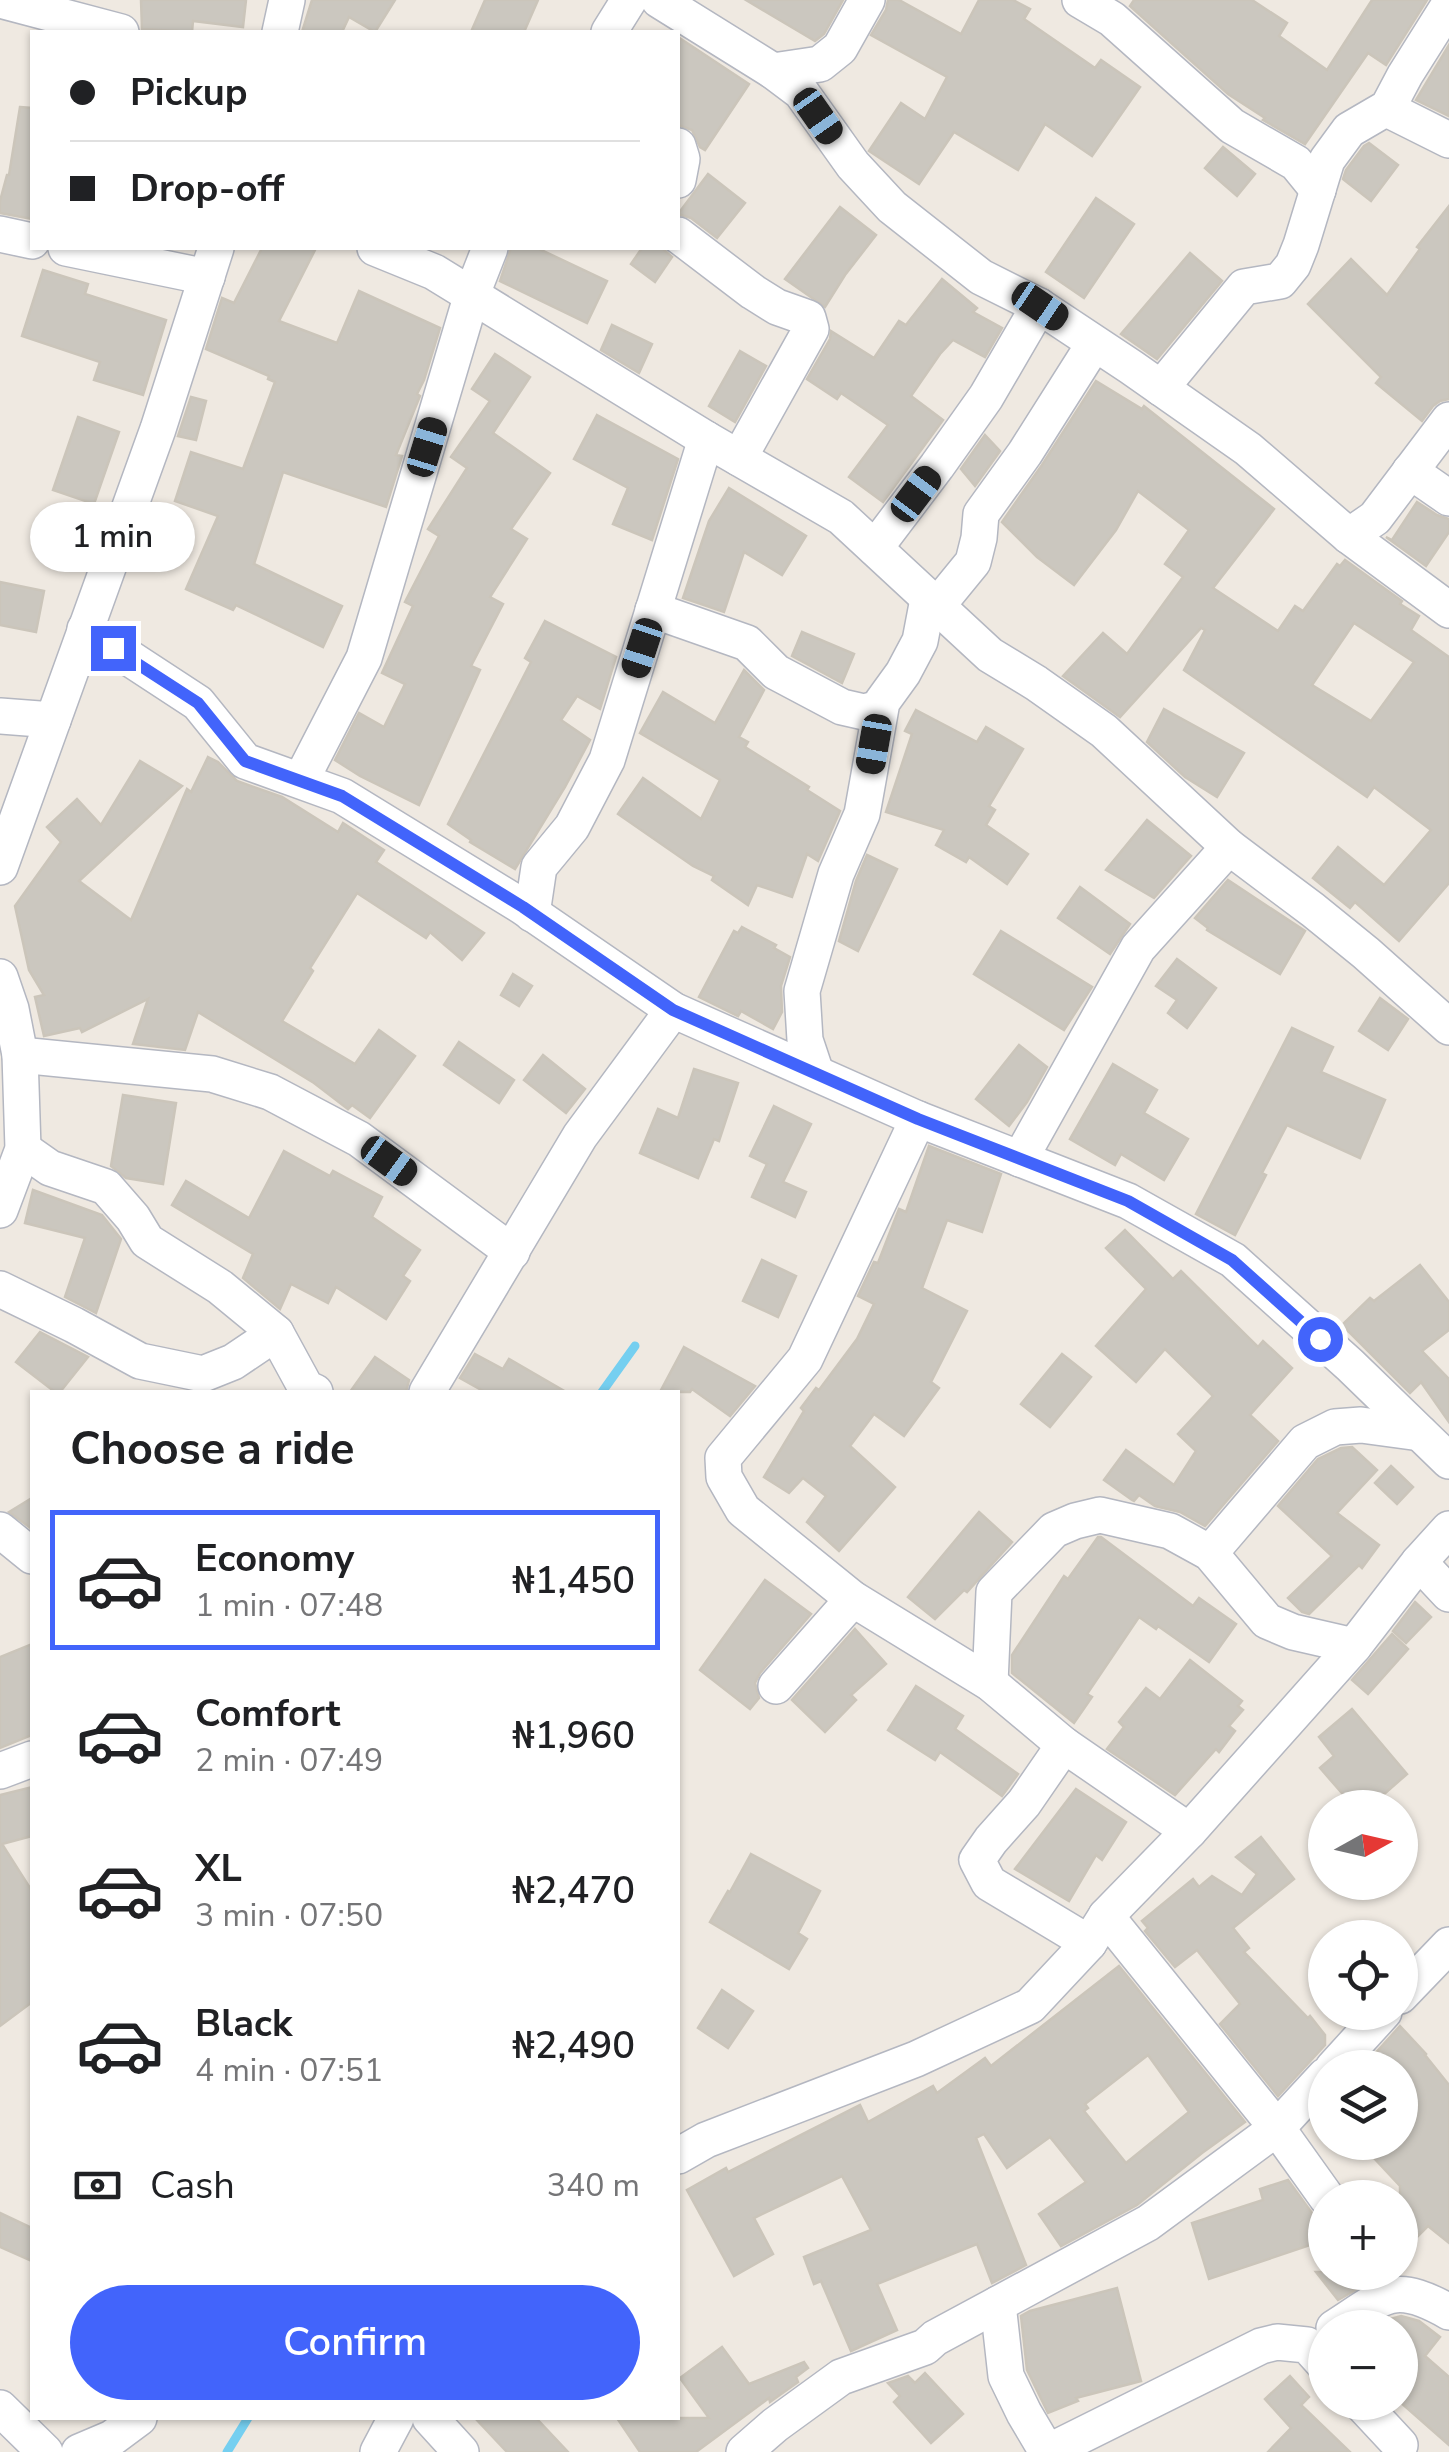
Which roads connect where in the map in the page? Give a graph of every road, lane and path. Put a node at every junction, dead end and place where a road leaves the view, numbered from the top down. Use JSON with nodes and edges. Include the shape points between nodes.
{"nodes":[{"id":1,"x":0,"y":0,"type":"edge"},
{"id":2,"x":287,"y":0,"type":"edge"},
{"id":3,"x":629,"y":0,"type":"edge"},
{"id":4,"x":659,"y":0,"type":"edge"},
{"id":5,"x":867,"y":0,"type":"edge"},
{"id":6,"x":1080,"y":0,"type":"edge"},
{"id":7,"x":1449,"y":5,"type":"edge"},
{"id":8,"x":113,"y":30,"type":"edge"},
{"id":9,"x":280,"y":30,"type":"edge"},
{"id":10,"x":609,"y":30,"type":"edge"},
{"id":11,"x":773,"y":71,"type":"junction"},
{"id":12,"x":1388,"y":110,"type":"junction"},
{"id":13,"x":1449,"y":140,"type":"edge"},
{"id":14,"x":1318,"y":190,"type":"junction"},
{"id":15,"x":0,"y":234,"type":"edge"},
{"id":16,"x":680,"y":237,"type":"edge"},
{"id":17,"x":30,"y":240,"type":"edge"},
{"id":18,"x":87,"y":250,"type":"edge"},
{"id":19,"x":380,"y":250,"type":"edge"},
{"id":20,"x":489,"y":250,"type":"edge"},
{"id":21,"x":212,"y":262,"type":"edge"},
{"id":22,"x":472,"y":294,"type":"junction"},
{"id":23,"x":1040,"y":306,"type":"junction"},
{"id":24,"x":1094,"y":344,"type":"junction"},
{"id":25,"x":1161,"y":388,"type":"junction"},
{"id":26,"x":1449,"y":420,"type":"edge"},
{"id":27,"x":706,"y":439,"type":"junction"},
{"id":28,"x":739,"y":458,"type":"junction"},
{"id":29,"x":1410,"y":471,"type":"junction"},
{"id":30,"x":1449,"y":498,"type":"edge"},
{"id":31,"x":1350,"y":536,"type":"junction"},
{"id":32,"x":875,"y":548,"type":"junction"},
{"id":33,"x":933,"y":602,"type":"junction"},
{"id":34,"x":653,"y":610,"type":"junction"},
{"id":35,"x":1449,"y":610,"type":"edge"},
{"id":36,"x":85,"y":630,"type":"junction"},
{"id":37,"x":880,"y":708,"type":"junction"},
{"id":38,"x":0,"y":716,"type":"edge"},
{"id":39,"x":52,"y":720,"type":"junction"},
{"id":40,"x":301,"y":780,"type":"junction"},
{"id":41,"x":1230,"y":847,"type":"junction"},
{"id":42,"x":0,"y":867,"type":"edge"},
{"id":43,"x":532,"y":914,"type":"junction"},
{"id":44,"x":0,"y":977,"type":"edge"},
{"id":45,"x":673,"y":1010,"type":"junction"},
{"id":46,"x":1449,"y":1027,"type":"edge"},
{"id":47,"x":20,"y":1055,"type":"junction"},
{"id":48,"x":816,"y":1073,"type":"junction"},
{"id":49,"x":918,"y":1119,"type":"junction"},
{"id":50,"x":23,"y":1150,"type":"junction"},
{"id":51,"x":1020,"y":1159,"type":"junction"},
{"id":52,"x":0,"y":1210,"type":"edge"},
{"id":53,"x":512,"y":1252,"type":"junction"},
{"id":54,"x":0,"y":1289,"type":"edge"},
{"id":55,"x":276,"y":1333,"type":"junction"},
{"id":56,"x":198,"y":1383,"type":"edge"},
{"id":57,"x":310,"y":1390,"type":"edge"},
{"id":58,"x":428,"y":1390,"type":"edge"},
{"id":59,"x":1420,"y":1433,"type":"junction"},
{"id":60,"x":1449,"y":1462,"type":"edge"},
{"id":61,"x":1449,"y":1529,"type":"edge"},
{"id":62,"x":0,"y":1530,"type":"edge"},
{"id":63,"x":1210,"y":1553,"type":"junction"},
{"id":64,"x":30,"y":1554,"type":"edge"},
{"id":65,"x":1418,"y":1562,"type":"junction"},
{"id":66,"x":1449,"y":1594,"type":"edge"},
{"id":67,"x":853,"y":1600,"type":"junction"},
{"id":68,"x":1354,"y":1646,"type":"junction"},
{"id":69,"x":990,"y":1682,"type":"junction"},
{"id":70,"x":776,"y":1686,"type":"dead end"},
{"id":71,"x":1064,"y":1745,"type":"junction"},
{"id":72,"x":30,"y":1760,"type":"edge"},
{"id":73,"x":0,"y":1771,"type":"edge"},
{"id":74,"x":1189,"y":1830,"type":"junction"},
{"id":75,"x":1098,"y":1929,"type":"junction"},
{"id":76,"x":1449,"y":1945,"type":"edge"},
{"id":77,"x":1418,"y":1977,"type":"edge"},
{"id":78,"x":1368,"y":2030,"type":"edge"},
{"id":79,"x":1349,"y":2050,"type":"edge"},
{"id":80,"x":1308,"y":2094,"type":"edge"},
{"id":81,"x":1277,"y":2128,"type":"junction"},
{"id":82,"x":680,"y":2155,"type":"edge"},
{"id":83,"x":1314,"y":2180,"type":"edge"},
{"id":84,"x":1394,"y":2290,"type":"edge"},
{"id":85,"x":1410,"y":2290,"type":"edge"},
{"id":86,"x":998,"y":2304,"type":"junction"},
{"id":87,"x":1363,"y":2310,"type":"edge"},
{"id":88,"x":1449,"y":2312,"type":"edge"},
{"id":89,"x":1308,"y":2343,"type":"edge"},
{"id":90,"x":0,"y":2408,"type":"edge"},
{"id":91,"x":1024,"y":2413,"type":"junction"},
{"id":92,"x":135,"y":2420,"type":"edge"},
{"id":93,"x":395,"y":2420,"type":"edge"},
{"id":94,"x":432,"y":2420,"type":"edge"},
{"id":95,"x":1377,"y":2420,"type":"edge"},
{"id":96,"x":1400,"y":2445,"type":"dead end"},
{"id":97,"x":45,"y":2452,"type":"edge"},
{"id":98,"x":79,"y":2452,"type":"edge"},
{"id":99,"x":378,"y":2452,"type":"edge"},
{"id":100,"x":461,"y":2452,"type":"edge"},
{"id":101,"x":744,"y":2452,"type":"edge"},
{"id":102,"x":1028,"y":2452,"type":"edge"},
{"id":103,"x":1048,"y":2452,"type":"edge"}],
"edges":[{"from":1,"to":8,"type":"street"},
{"from":2,"to":9,"type":"street"},
{"from":3,"to":10,"type":"street"},
{"from":4,"to":11,"type":"street"},
{"from":5,"to":11,"type":"street","via":[[840,48],[820,64]]},
{"from":6,"to":14,"type":"street","via":[[1112,19],[1232,126],[1296,164]]},
{"from":7,"to":12,"type":"street"},
{"from":11,"to":23,"type":"street","via":[[802,92],[853,165],[892,206],[981,277]]},
{"from":12,"to":13,"type":"street"},
{"from":12,"to":14,"type":"street","via":[[1349,130],[1327,160]]},
{"from":14,"to":25,"type":"street","via":[[1293,265],[1280,281],[1244,287]]},
{"from":15,"to":17,"type":"street"},
{"from":16,"to":28,"type":"street","via":[[753,292],[808,318],[811,328]]},
{"from":18,"to":21,"type":"street"},
{"from":19,"to":22,"type":"street"},
{"from":20,"to":22,"type":"street"},
{"from":21,"to":36,"type":"street"},
{"from":22,"to":27,"type":"street"},
{"from":22,"to":40,"type":"street","via":[[364,658]]},
{"from":23,"to":24,"type":"street"},
{"from":23,"to":32,"type":"street","via":[[986,397]]},
{"from":24,"to":25,"type":"street"},
{"from":24,"to":33,"type":"street","via":[[981,514],[973,562]]},
{"from":25,"to":31,"type":"street"},
{"from":26,"to":29,"type":"street"},
{"from":27,"to":28,"type":"street"},
{"from":27,"to":34,"type":"street"},
{"from":28,"to":32,"type":"street","via":[[841,517]]},
{"from":29,"to":30,"type":"street"},
{"from":29,"to":31,"type":"street","via":[[1375,518]]},
{"from":31,"to":35,"type":"street"},
{"from":32,"to":33,"type":"street"},
{"from":33,"to":37,"type":"street","via":[[920,641]]},
{"from":33,"to":41,"type":"street","via":[[990,655],[1104,731]]},
{"from":34,"to":37,"type":"street","via":[[747,643],[776,672],[842,707]]},
{"from":34,"to":43,"type":"street","via":[[607,760],[572,827],[539,867]]},
{"from":36,"to":39,"type":"street"},
{"from":36,"to":40,"type":"street","via":[[198,703],[245,761]]},
{"from":37,"to":48,"type":"street","via":[[862,814],[836,874],[802,992],[805,1040]]},
{"from":38,"to":39,"type":"street"},
{"from":39,"to":42,"type":"street"},
{"from":40,"to":43,"type":"street","via":[[342,796]]},
{"from":41,"to":46,"type":"street"},
{"from":41,"to":51,"type":"street","via":[[1138,948]]},
{"from":43,"to":45,"type":"street"},
{"from":44,"to":47,"type":"street"},
{"from":45,"to":48,"type":"street"},
{"from":45,"to":53,"type":"street","via":[[580,1136]]},
{"from":47,"to":50,"type":"street"},
{"from":47,"to":53,"type":"street","via":[[212,1074],[270,1092],[358,1139]]},
{"from":48,"to":49,"type":"street"},
{"from":49,"to":51,"type":"street"},
{"from":49,"to":67,"type":"street","via":[[805,1359],[723,1458],[724,1477],[742,1510]]},
{"from":50,"to":52,"type":"street"},
{"from":50,"to":55,"type":"street","via":[[50,1168],[106,1187],[147,1241]]},
{"from":51,"to":59,"type":"street","via":[[1128,1201],[1232,1260]]},
{"from":53,"to":58,"type":"street"},
{"from":54,"to":56,"type":"street","via":[[140,1362]]},
{"from":55,"to":56,"type":"street"},
{"from":55,"to":57,"type":"street"},
{"from":59,"to":60,"type":"street"},
{"from":59,"to":63,"type":"street","via":[[1335,1427],[1305,1442]]},
{"from":61,"to":65,"type":"street"},
{"from":62,"to":64,"type":"street"},
{"from":63,"to":68,"type":"street","via":[[1267,1621]]},
{"from":63,"to":69,"type":"street","via":[[1170,1531],[1100,1515],[1054,1530],[994,1592]]},
{"from":65,"to":66,"type":"street"},
{"from":65,"to":68,"type":"street"},
{"from":67,"to":69,"type":"street"},
{"from":67,"to":70,"type":"street"},
{"from":68,"to":74,"type":"street"},
{"from":69,"to":71,"type":"street"},
{"from":71,"to":74,"type":"street"},
{"from":71,"to":75,"type":"street","via":[[977,1860],[989,1883]]},
{"from":72,"to":73,"type":"street"},
{"from":74,"to":75,"type":"street"},
{"from":75,"to":81,"type":"street"},
{"from":75,"to":82,"type":"street","via":[[1030,2006]]},
{"from":76,"to":77,"type":"street"},
{"from":78,"to":79,"type":"street"},
{"from":80,"to":81,"type":"street"},
{"from":81,"to":83,"type":"street"},
{"from":81,"to":86,"type":"street","via":[[1148,2222]]},
{"from":84,"to":87,"type":"street"},
{"from":85,"to":88,"type":"street"},
{"from":86,"to":91,"type":"street","via":[[1006,2376]]},
{"from":86,"to":101,"type":"street","via":[[925,2347],[841,2377]]},
{"from":89,"to":103,"type":"street","via":[[1261,2346]]},
{"from":90,"to":97,"type":"street"},
{"from":91,"to":102,"type":"street"},
{"from":91,"to":103,"type":"street"},
{"from":92,"to":98,"type":"street"},
{"from":93,"to":99,"type":"street"},
{"from":94,"to":100,"type":"street"},
{"from":95,"to":96,"type":"street"}]}
